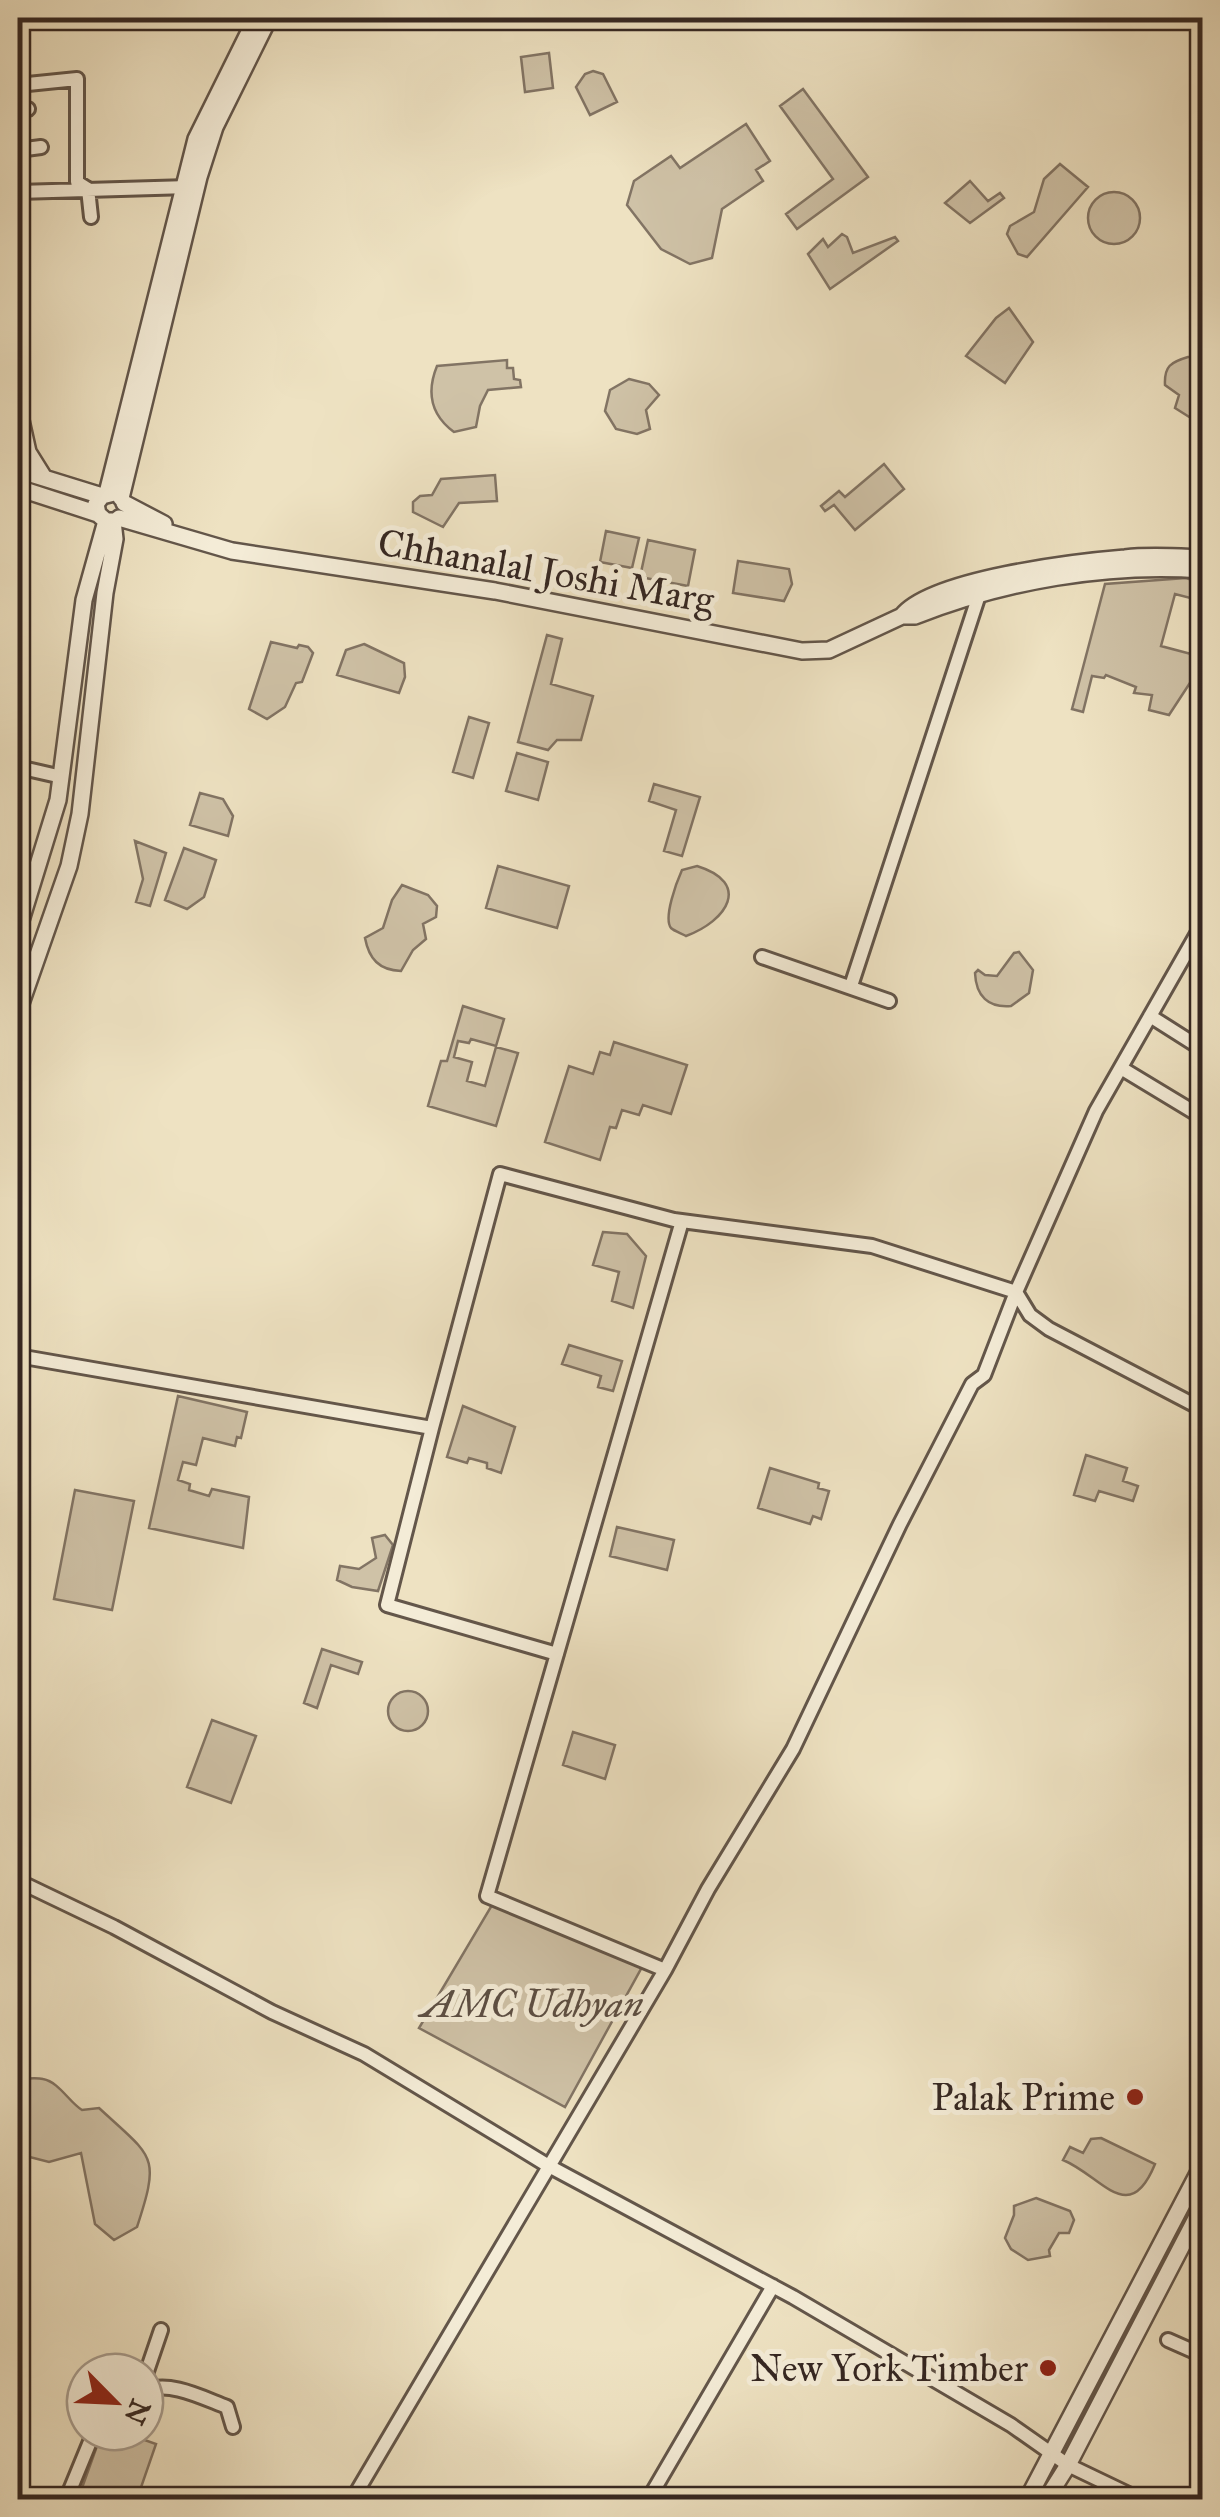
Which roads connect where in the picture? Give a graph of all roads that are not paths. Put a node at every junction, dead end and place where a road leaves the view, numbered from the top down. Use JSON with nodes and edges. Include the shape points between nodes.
{"nodes":[{"id":1,"x":256,"y":18,"type":"edge"},
{"id":2,"x":270,"y":18,"type":"edge"},
{"id":3,"x":18,"y":85,"type":"edge"},
{"id":4,"x":42,"y":147,"type":"dead end"},
{"id":5,"x":18,"y":150,"type":"edge"},
{"id":6,"x":190,"y":187,"type":"junction"},
{"id":7,"x":88,"y":189,"type":"junction"},
{"id":8,"x":18,"y":192,"type":"edge"},
{"id":9,"x":91,"y":217,"type":"dead end"},
{"id":10,"x":18,"y":407,"type":"edge"},
{"id":11,"x":18,"y":470,"type":"edge"},
{"id":12,"x":43,"y":476,"type":"junction"},
{"id":13,"x":18,"y":488,"type":"edge"},
{"id":14,"x":111,"y":508,"type":"junction"},
{"id":15,"x":1202,"y":558,"type":"edge"},
{"id":16,"x":1202,"y":570,"type":"edge"},
{"id":17,"x":979,"y":595,"type":"junction"},
{"id":18,"x":902,"y":616,"type":"junction"},
{"id":19,"x":18,"y":767,"type":"edge"},
{"id":20,"x":62,"y":777,"type":"junction"},
{"id":21,"x":1202,"y":925,"type":"edge"},
{"id":22,"x":18,"y":930,"type":"edge"},
{"id":23,"x":762,"y":957,"type":"dead end"},
{"id":24,"x":851,"y":986,"type":"junction"},
{"id":25,"x":889,"y":1000,"type":"dead end"},
{"id":26,"x":18,"y":1012,"type":"edge"},
{"id":27,"x":1150,"y":1016,"type":"junction"},
{"id":28,"x":1202,"y":1049,"type":"edge"},
{"id":29,"x":1120,"y":1068,"type":"junction"},
{"id":30,"x":1202,"y":1117,"type":"edge"},
{"id":31,"x":682,"y":1221,"type":"junction"},
{"id":32,"x":1016,"y":1292,"type":"junction"},
{"id":33,"x":18,"y":1356,"type":"edge"},
{"id":34,"x":1202,"y":1409,"type":"edge"},
{"id":35,"x":432,"y":1428,"type":"junction"},
{"id":36,"x":557,"y":1654,"type":"junction"},
{"id":37,"x":18,"y":1881,"type":"edge"},
{"id":38,"x":666,"y":1970,"type":"junction"},
{"id":39,"x":547,"y":2165,"type":"junction"},
{"id":40,"x":1202,"y":2166,"type":"edge"},
{"id":41,"x":1202,"y":2207,"type":"edge"},
{"id":42,"x":773,"y":2286,"type":"junction"},
{"id":43,"x":161,"y":2330,"type":"dead end"},
{"id":44,"x":1168,"y":2340,"type":"dead end"},
{"id":45,"x":153,"y":2352,"type":"edge"},
{"id":46,"x":1202,"y":2356,"type":"edge"},
{"id":47,"x":165,"y":2388,"type":"edge"},
{"id":48,"x":233,"y":2427,"type":"dead end"},
{"id":49,"x":1053,"y":2451,"type":"junction"},
{"id":50,"x":86,"y":2452,"type":"edge"},
{"id":51,"x":1068,"y":2464,"type":"junction"},
{"id":52,"x":1202,"y":2491,"type":"edge"},
{"id":53,"x":1125,"y":2496,"type":"edge"},
{"id":54,"x":66,"y":2500,"type":"edge"},
{"id":55,"x":352,"y":2500,"type":"edge"},
{"id":56,"x":648,"y":2500,"type":"edge"},
{"id":57,"x":1027,"y":2500,"type":"edge"},
{"id":58,"x":1046,"y":2500,"type":"edge"},
{"id":59,"x":1141,"y":2500,"type":"edge"},
{"id":60,"x":1198,"y":2500,"type":"edge"}],
"edges":[{"from":1,"to":6,"type":"street","via":[[196,139]]},
{"from":2,"to":6,"type":"street"},
{"from":3,"to":7,"type":"street","via":[[77,79],[77,182]]},
{"from":4,"to":5,"type":"street"},
{"from":6,"to":7,"type":"street"},
{"from":6,"to":14,"type":"street"},
{"from":7,"to":8,"type":"street"},
{"from":7,"to":9,"type":"street"},
{"from":10,"to":12,"type":"street","via":[[28,452]]},
{"from":11,"to":12,"type":"street"},
{"from":12,"to":14,"type":"street"},
{"from":13,"to":14,"type":"street"},
{"from":14,"to":18,"type":"street","name":"Chhanalal Joshi Marg","via":[[232,551],[494,591],[802,652],[830,650]]},
{"from":14,"to":20,"type":"street","via":[[84,600]]},
{"from":14,"to":26,"type":"street","via":[[115,539],[80,814],[70,866]]},
{"from":15,"to":18,"type":"street","name":"Chhanalal Joshi Marg","via":[[1129,557],[984,580],[911,604]]},
{"from":16,"to":17,"type":"street","name":"Chhanalal Joshi Marg","via":[[1110,571]]},
{"from":17,"to":18,"type":"street","name":"Chhanalal Joshi Marg"},
{"from":17,"to":24,"type":"street"},
{"from":19,"to":20,"type":"street"},
{"from":20,"to":22,"type":"street"},
{"from":21,"to":27,"type":"street"},
{"from":23,"to":24,"type":"street"},
{"from":24,"to":25,"type":"street"},
{"from":27,"to":28,"type":"street"},
{"from":27,"to":29,"type":"street"},
{"from":29,"to":30,"type":"street"},
{"from":29,"to":32,"type":"street"},
{"from":31,"to":32,"type":"street","via":[[872,1246]]},
{"from":31,"to":35,"type":"street","via":[[500,1174]]},
{"from":31,"to":36,"type":"street"},
{"from":32,"to":34,"type":"street","via":[[1049,1329]]},
{"from":32,"to":38,"type":"street","via":[[984,1375],[972,1384],[900,1524],[794,1749]]},
{"from":33,"to":35,"type":"street"},
{"from":35,"to":36,"type":"street","via":[[387,1605]]},
{"from":36,"to":38,"type":"street","via":[[487,1896]]},
{"from":37,"to":39,"type":"street","via":[[364,2054]]},
{"from":38,"to":39,"type":"street"},
{"from":39,"to":42,"type":"street"},
{"from":39,"to":55,"type":"street"},
{"from":40,"to":49,"type":"street"},
{"from":41,"to":51,"type":"street"},
{"from":42,"to":49,"type":"street"},
{"from":42,"to":56,"type":"street"},
{"from":43,"to":45,"type":"street"},
{"from":44,"to":46,"type":"street"},
{"from":47,"to":48,"type":"street","via":[[226,2407]]},
{"from":49,"to":51,"type":"street"},
{"from":49,"to":57,"type":"street"},
{"from":50,"to":54,"type":"street"},
{"from":51,"to":53,"type":"street"},
{"from":51,"to":58,"type":"street"},
{"from":52,"to":60,"type":"street"},
{"from":53,"to":59,"type":"street"}]}
